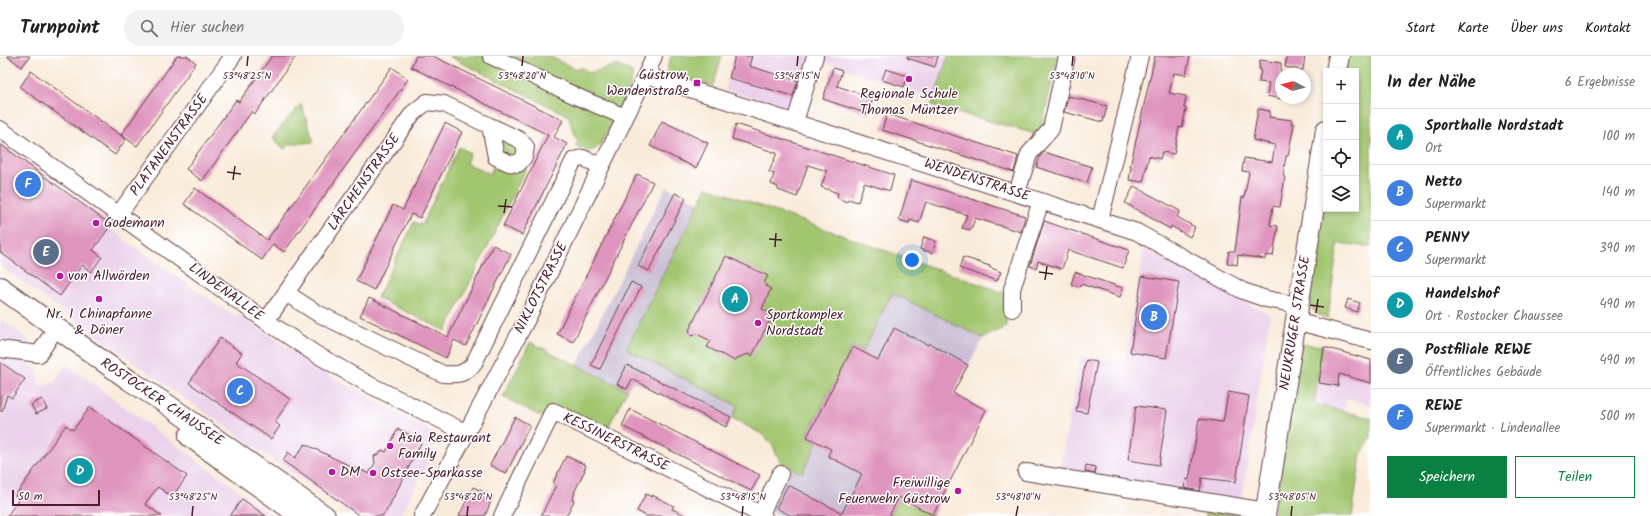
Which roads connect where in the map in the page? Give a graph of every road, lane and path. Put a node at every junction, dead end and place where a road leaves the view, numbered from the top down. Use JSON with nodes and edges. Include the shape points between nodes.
{"nodes":[{"id":1,"x":233,"y":56,"type":"edge"},
{"id":2,"x":491,"y":56,"type":"edge"},
{"id":3,"x":654,"y":56,"type":"edge"},
{"id":4,"x":815,"y":56,"type":"edge"},
{"id":5,"x":1067,"y":56,"type":"edge"},
{"id":6,"x":1140,"y":56,"type":"edge"},
{"id":7,"x":1338,"y":56,"type":"edge"},
{"id":8,"x":1336,"y":68,"type":"edge"},
{"id":9,"x":646,"y":75,"type":"junction"},
{"id":10,"x":625,"y":117,"type":"junction"},
{"id":11,"x":795,"y":122,"type":"junction"},
{"id":12,"x":490,"y":126,"type":"dead end"},
{"id":13,"x":0,"y":129,"type":"edge"},
{"id":14,"x":1324,"y":140,"type":"edge"},
{"id":15,"x":601,"y":166,"type":"junction"},
{"id":16,"x":1017,"y":193,"type":"junction"},
{"id":17,"x":1041,"y":201,"type":"junction"},
{"id":18,"x":119,"y":214,"type":"junction"},
{"id":19,"x":1100,"y":220,"type":"junction"},
{"id":20,"x":0,"y":287,"type":"edge"},
{"id":21,"x":286,"y":293,"type":"junction"},
{"id":22,"x":0,"y":302,"type":"edge"},
{"id":23,"x":1012,"y":309,"type":"dead end"},
{"id":24,"x":1297,"y":313,"type":"junction"},
{"id":25,"x":266,"y":321,"type":"junction"},
{"id":26,"x":52,"y":334,"type":"junction"},
{"id":27,"x":1371,"y":341,"type":"edge"},
{"id":28,"x":482,"y":347,"type":"junction"},
{"id":29,"x":0,"y":349,"type":"edge"},
{"id":30,"x":505,"y":359,"type":"junction"},
{"id":31,"x":466,"y":432,"type":"junction"},
{"id":32,"x":1026,"y":472,"type":"dead end"},
{"id":33,"x":780,"y":474,"type":"dead end"},
{"id":34,"x":1266,"y":513,"type":"edge"},
{"id":35,"x":300,"y":516,"type":"edge"},
{"id":36,"x":325,"y":516,"type":"edge"},
{"id":37,"x":422,"y":516,"type":"edge"},
{"id":38,"x":502,"y":516,"type":"edge"},
{"id":39,"x":761,"y":516,"type":"edge"}],
"edges":[{"from":1,"to":18,"type":"street","name":"PLATANENSTRASSE"},
{"from":2,"to":10,"type":"street"},
{"from":3,"to":9,"type":"street","name":"NIKLOTSTRASSE"},
{"from":4,"to":11,"type":"street"},
{"from":5,"to":16,"type":"street","via":[[1051,129],[1029,154]]},
{"from":6,"to":19,"type":"street"},
{"from":7,"to":8,"type":"main road"},
{"from":9,"to":10,"type":"street","name":"NIKLOTSTRASSE"},
{"from":9,"to":11,"type":"street","name":"WENDENSTRASSE"},
{"from":10,"to":15,"type":"street","name":"NIKLOTSTRASSE"},
{"from":11,"to":16,"type":"street","name":"WENDENSTRASSE"},
{"from":12,"to":21,"type":"street","name":"LÄRCHENSTRASSE","via":[[444,104],[427,102],[413,113]]},
{"from":13,"to":18,"type":"street","name":"LINDENALLEE"},
{"from":14,"to":24,"type":"main road","name":"NEUKRUGER STRASSE"},
{"from":15,"to":28,"type":"street","via":[[584,158],[574,160]]},
{"from":15,"to":30,"type":"street","name":"NIKLOTSTRASSE"},
{"from":16,"to":17,"type":"street","name":"WENDENSTRASSE"},
{"from":17,"to":19,"type":"street","name":"WENDENSTRASSE"},
{"from":17,"to":23,"type":"street","via":[[1012,289]]},
{"from":18,"to":25,"type":"street","name":"LINDENALLEE"},
{"from":19,"to":24,"type":"street","name":"WENDENSTRASSE","via":[[1137,232],[1243,291]]},
{"from":20,"to":36,"type":"main road","name":"ROSTOCKER CHAUSSEE"},
{"from":21,"to":25,"type":"street","name":"LÄRCHENSTRASSE"},
{"from":21,"to":28,"type":"street","via":[[317,313],[443,374],[464,373],[473,365]]},
{"from":22,"to":26,"type":"main road","name":"ROSTOCKER CHAUSSEE"},
{"from":24,"to":27,"type":"street","name":"WENDENSTRASSE"},
{"from":24,"to":34,"type":"main road","name":"NEUKRUGER STRASSE"},
{"from":25,"to":31,"type":"street","name":"LINDENALLEE","via":[[346,373]]},
{"from":26,"to":29,"type":"street","via":[[39,354]]},
{"from":26,"to":35,"type":"main road","name":"ROSTOCKER CHAUSSEE"},
{"from":28,"to":30,"type":"street"},
{"from":30,"to":31,"type":"street","name":"NIKLOTSTRASSE"},
{"from":31,"to":37,"type":"street","name":"NIKLOTSTRASSE"},
{"from":32,"to":34,"type":"street"},
{"from":33,"to":39,"type":"street"},
{"from":38,"to":39,"type":"street","name":"KESSINERSTRASSE","via":[[553,411]]}]}
